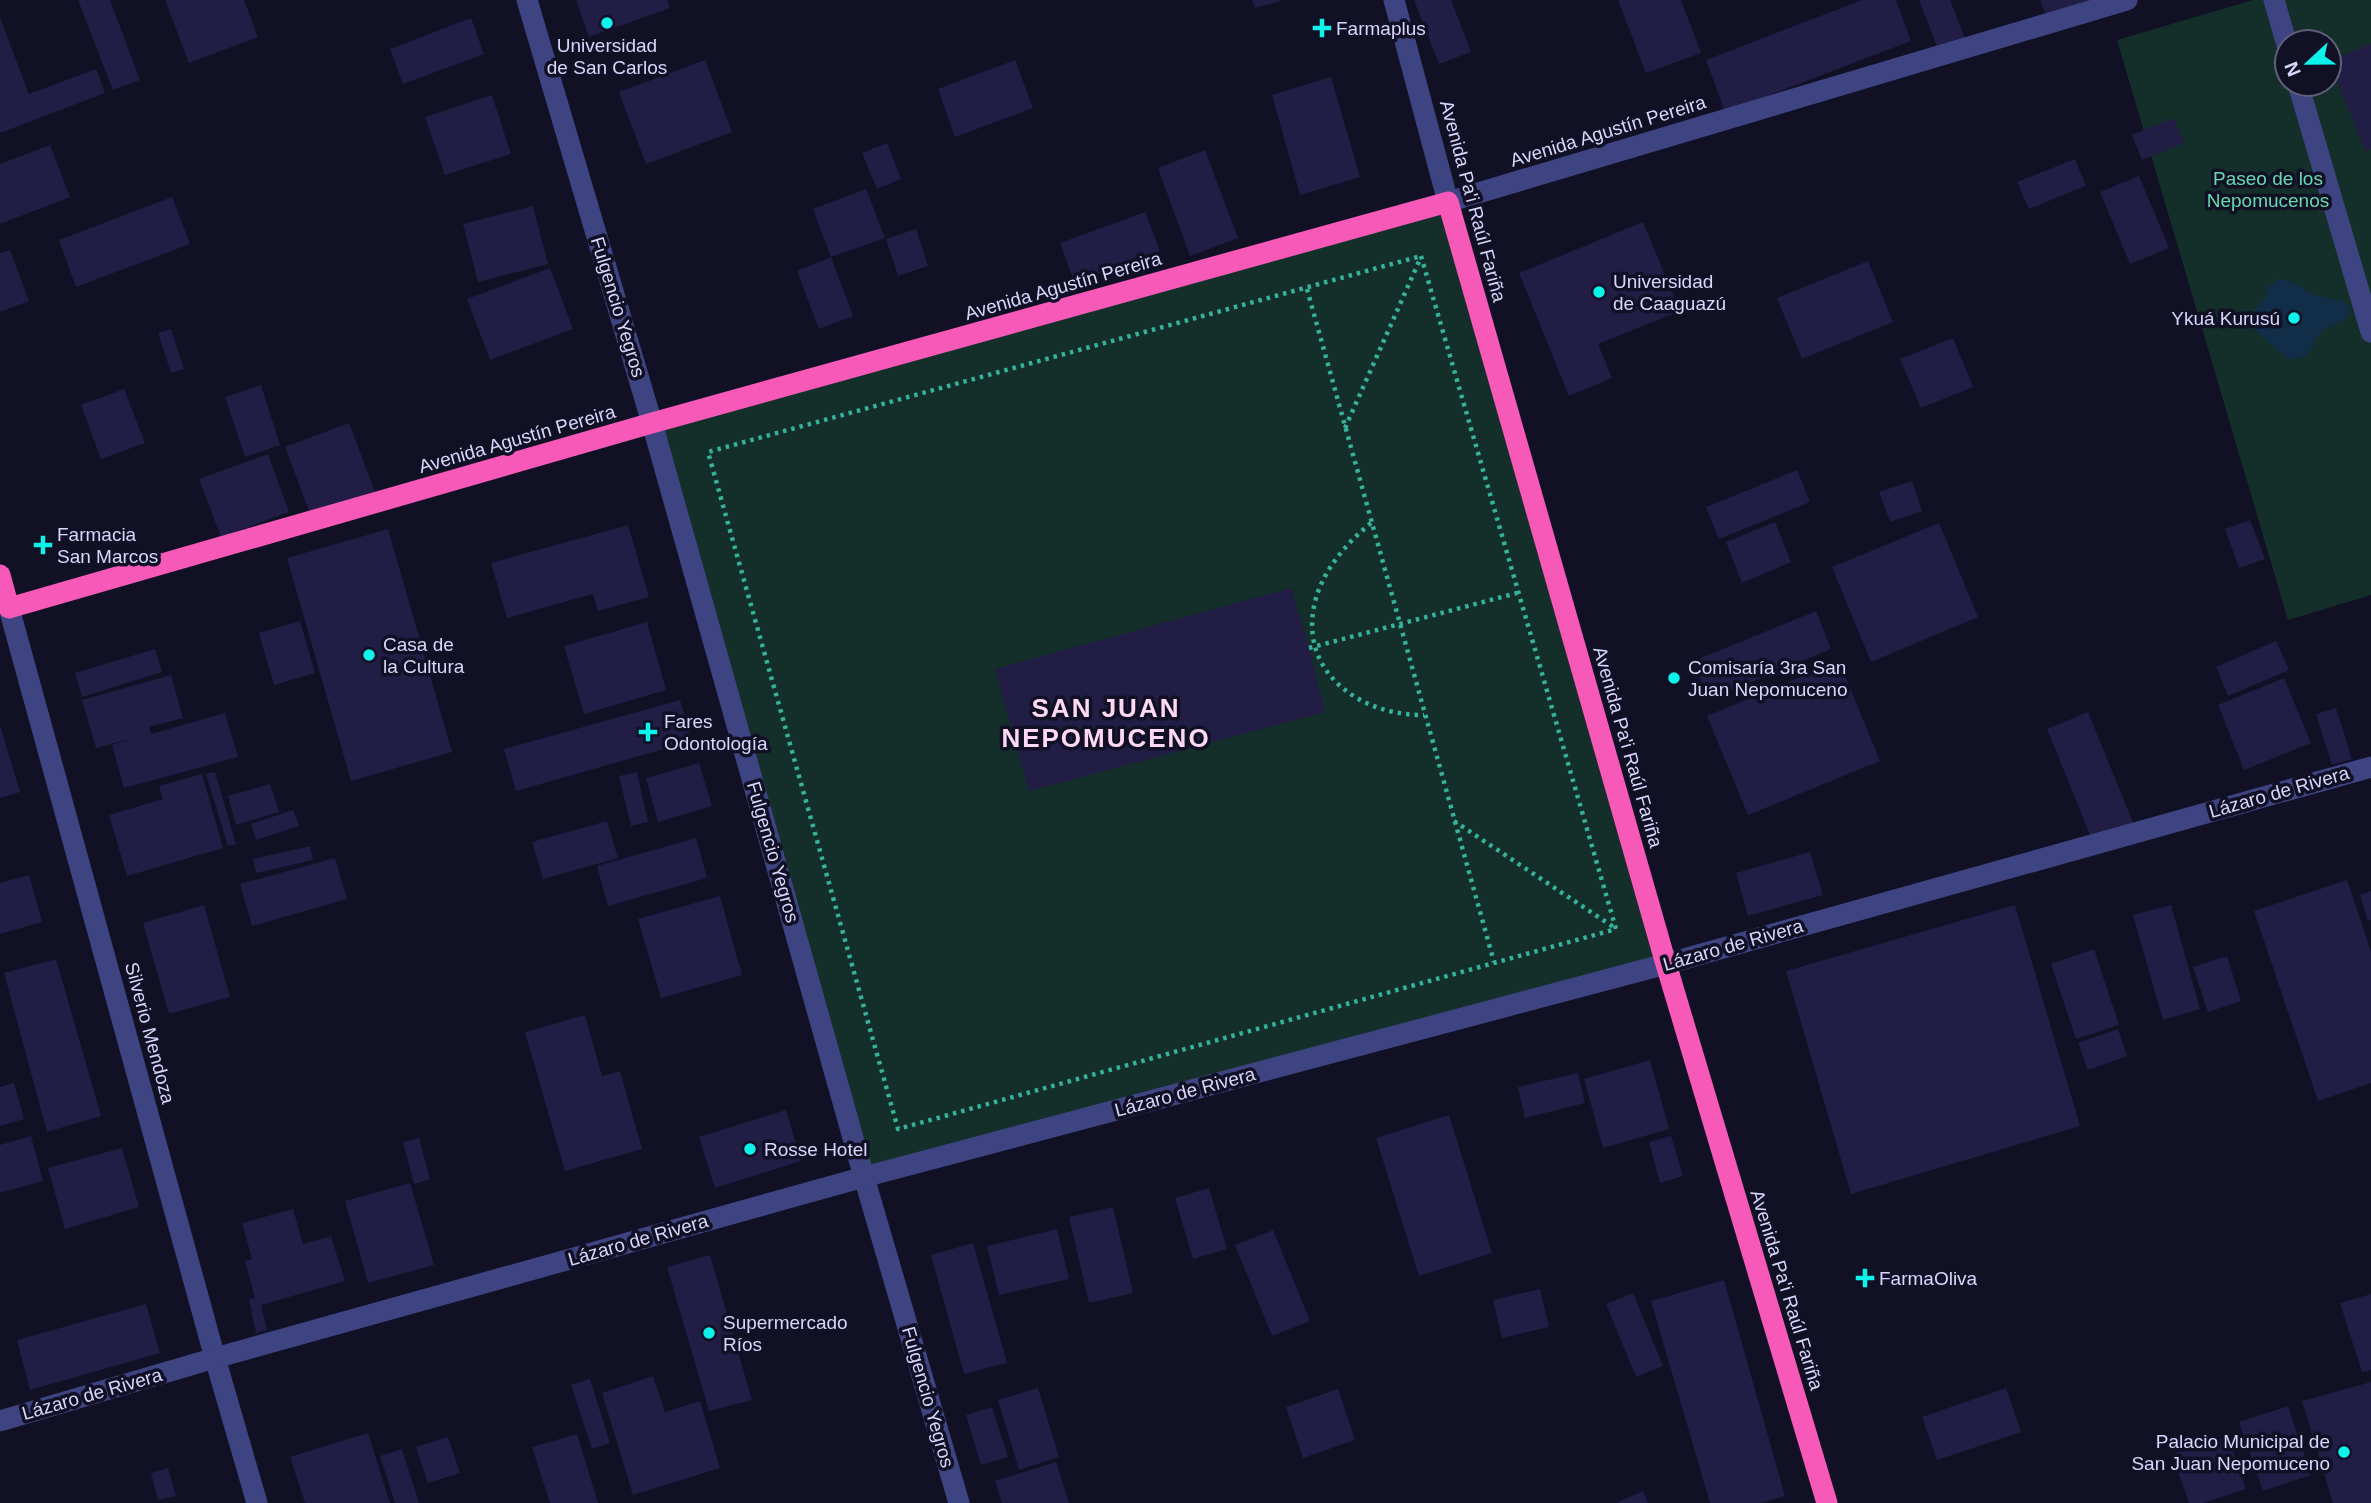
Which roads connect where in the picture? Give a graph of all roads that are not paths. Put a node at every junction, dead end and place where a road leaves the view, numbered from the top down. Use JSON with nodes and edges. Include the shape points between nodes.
{"nodes":[{"id":1,"x":527,"y":0,"type":"edge"},
{"id":2,"x":1394,"y":0,"type":"edge"},
{"id":3,"x":2127,"y":0,"type":"edge"},
{"id":4,"x":2274,"y":0,"type":"edge"},
{"id":5,"x":2282,"y":28,"type":"edge"},
{"id":6,"x":2302,"y":98,"type":"edge"},
{"id":7,"x":1448,"y":202,"type":"junction"},
{"id":8,"x":2371,"y":332,"type":"edge"},
{"id":9,"x":652,"y":424,"type":"junction"},
{"id":10,"x":0,"y":575,"type":"edge"},
{"id":11,"x":9,"y":608,"type":"junction"},
{"id":12,"x":2371,"y":766,"type":"edge"},
{"id":13,"x":1666,"y":964,"type":"junction"},
{"id":14,"x":864,"y":1177,"type":"junction"},
{"id":15,"x":215,"y":1358,"type":"junction"},
{"id":16,"x":0,"y":1421,"type":"edge"},
{"id":17,"x":257,"y":1503,"type":"edge"},
{"id":18,"x":959,"y":1503,"type":"edge"},
{"id":19,"x":1827,"y":1503,"type":"edge"}],
"edges":[{"from":1,"to":9,"type":"street","name":"Fulgencio Yegros"},
{"from":2,"to":7,"type":"street","name":"Avenida Pa'i Raúl Fariña"},
{"from":3,"to":7,"type":"street","name":"Avenida Agustín Pereira"},
{"from":4,"to":5,"type":"street"},
{"from":6,"to":8,"type":"street"},
{"from":7,"to":9,"type":"highway","name":"Avenida Agustín Pereira"},
{"from":7,"to":13,"type":"highway","name":"Avenida Pa'i Raúl Fariña"},
{"from":9,"to":11,"type":"highway","name":"Avenida Agustín Pereira"},
{"from":9,"to":14,"type":"street","name":"Fulgencio Yegros"},
{"from":10,"to":11,"type":"highway","name":"Silverio Mendoza"},
{"from":11,"to":15,"type":"street","name":"Silverio Mendoza"},
{"from":12,"to":13,"type":"street","name":"Lázaro de Rivera"},
{"from":13,"to":14,"type":"street","name":"Lázaro de Rivera"},
{"from":13,"to":19,"type":"highway","name":"Avenida Pa'i Raúl Fariña"},
{"from":14,"to":15,"type":"street","name":"Lázaro de Rivera"},
{"from":14,"to":18,"type":"street","name":"Fulgencio Yegros"},
{"from":15,"to":16,"type":"street","name":"Lázaro de Rivera"},
{"from":15,"to":17,"type":"street","name":"Silverio Mendoza"}]}
